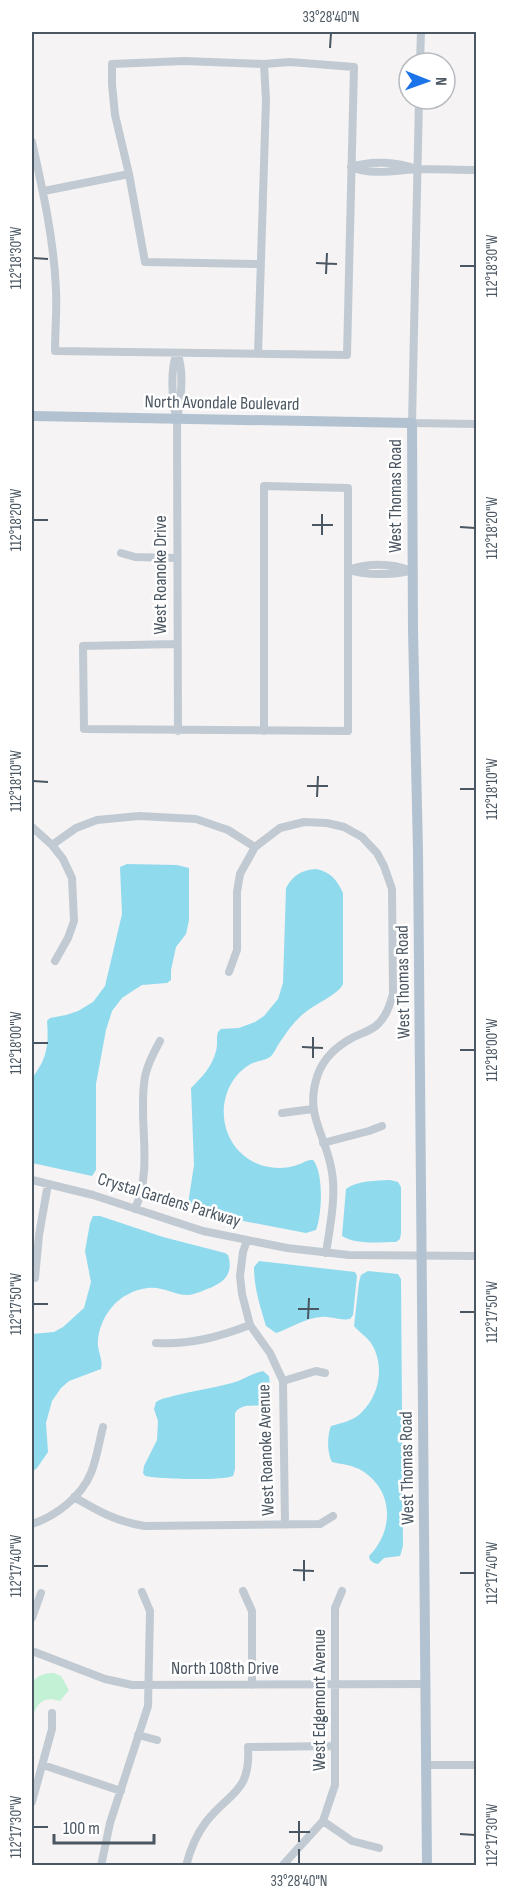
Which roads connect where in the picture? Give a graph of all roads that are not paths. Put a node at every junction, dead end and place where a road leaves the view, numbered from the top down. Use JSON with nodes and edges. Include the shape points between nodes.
{"nodes":[{"id":1,"x":421,"y":32,"type":"edge"},
{"id":2,"x":420,"y":51,"type":"edge"},
{"id":3,"x":264,"y":64,"type":"junction"},
{"id":4,"x":419,"y":111,"type":"edge"},
{"id":5,"x":32,"y":142,"type":"edge"},
{"id":6,"x":351,"y":167,"type":"junction"},
{"id":7,"x":417,"y":169,"type":"junction"},
{"id":8,"x":477,"y":170,"type":"edge"},
{"id":9,"x":129,"y":174,"type":"junction"},
{"id":10,"x":44,"y":191,"type":"junction"},
{"id":11,"x":261,"y":264,"type":"junction"},
{"id":12,"x":177,"y":353,"type":"junction"},
{"id":13,"x":258,"y":354,"type":"junction"},
{"id":14,"x":32,"y":416,"type":"edge"},
{"id":15,"x":177,"y":419,"type":"junction"},
{"id":16,"x":412,"y":423,"type":"junction"},
{"id":17,"x":477,"y":424,"type":"edge"},
{"id":18,"x":121,"y":553,"type":"dead end"},
{"id":19,"x":177,"y":558,"type":"junction"},
{"id":20,"x":348,"y":570,"type":"junction"},
{"id":21,"x":412,"y":570,"type":"junction"},
{"id":22,"x":177,"y":644,"type":"junction"},
{"id":23,"x":178,"y":731,"type":"junction"},
{"id":24,"x":264,"y":731,"type":"junction"},
{"id":25,"x":32,"y":827,"type":"edge"},
{"id":26,"x":52,"y":844,"type":"junction"},
{"id":27,"x":255,"y":847,"type":"junction"},
{"id":28,"x":55,"y":962,"type":"dead end"},
{"id":29,"x":229,"y":972,"type":"dead end"},
{"id":30,"x":160,"y":1041,"type":"dead end"},
{"id":31,"x":313,"y":1109,"type":"junction"},
{"id":32,"x":282,"y":1113,"type":"dead end"},
{"id":33,"x":382,"y":1126,"type":"dead end"},
{"id":34,"x":323,"y":1143,"type":"junction"},
{"id":35,"x":32,"y":1180,"type":"edge"},
{"id":36,"x":48,"y":1184,"type":"junction"},
{"id":37,"x":135,"y":1209,"type":"junction"},
{"id":38,"x":247,"y":1240,"type":"junction"},
{"id":39,"x":326,"y":1253,"type":"junction"},
{"id":40,"x":422,"y":1256,"type":"junction"},
{"id":41,"x":477,"y":1256,"type":"edge"},
{"id":42,"x":35,"y":1278,"type":"dead end"},
{"id":43,"x":250,"y":1325,"type":"junction"},
{"id":44,"x":156,"y":1344,"type":"dead end"},
{"id":45,"x":325,"y":1373,"type":"dead end"},
{"id":46,"x":283,"y":1381,"type":"junction"},
{"id":47,"x":102,"y":1427,"type":"dead end"},
{"id":48,"x":74,"y":1497,"type":"junction"},
{"id":49,"x":333,"y":1516,"type":"dead end"},
{"id":50,"x":32,"y":1524,"type":"edge"},
{"id":51,"x":285,"y":1525,"type":"junction"},
{"id":52,"x":243,"y":1591,"type":"dead end"},
{"id":53,"x":342,"y":1591,"type":"dead end"},
{"id":54,"x":142,"y":1592,"type":"dead end"},
{"id":55,"x":41,"y":1593,"type":"dead end"},
{"id":56,"x":32,"y":1618,"type":"edge"},
{"id":57,"x":32,"y":1651,"type":"edge"},
{"id":58,"x":335,"y":1684,"type":"junction"},
{"id":59,"x":425,"y":1684,"type":"junction"},
{"id":60,"x":149,"y":1685,"type":"junction"},
{"id":61,"x":252,"y":1685,"type":"junction"},
{"id":62,"x":52,"y":1713,"type":"dead end"},
{"id":63,"x":138,"y":1735,"type":"junction"},
{"id":64,"x":157,"y":1740,"type":"dead end"},
{"id":65,"x":335,"y":1746,"type":"junction"},
{"id":66,"x":43,"y":1765,"type":"junction"},
{"id":67,"x":427,"y":1765,"type":"junction"},
{"id":68,"x":477,"y":1765,"type":"edge"},
{"id":69,"x":121,"y":1791,"type":"junction"},
{"id":70,"x":32,"y":1802,"type":"edge"},
{"id":71,"x":323,"y":1821,"type":"junction"},
{"id":72,"x":379,"y":1848,"type":"dead end"},
{"id":73,"x":101,"y":1866,"type":"edge"},
{"id":74,"x":186,"y":1866,"type":"edge"},
{"id":75,"x":282,"y":1866,"type":"edge"},
{"id":76,"x":427,"y":1866,"type":"edge"}],
"edges":[{"from":1,"to":2,"type":"street"},
{"from":3,"to":6,"type":"street","via":[[354,67]]},
{"from":3,"to":9,"type":"street","via":[[112,64],[115,115]]},
{"from":3,"to":11,"type":"street"},
{"from":4,"to":7,"type":"street","name":"West Thomas Road"},
{"from":5,"to":10,"type":"street"},
{"from":6,"to":7,"type":"street","via":[[362,171]]},
{"from":6,"to":13,"type":"street","via":[[347,355]]},
{"from":7,"to":8,"type":"street"},
{"from":7,"to":16,"type":"street","name":"West Thomas Road"},
{"from":9,"to":10,"type":"street"},
{"from":9,"to":11,"type":"street","via":[[145,262]]},
{"from":10,"to":12,"type":"street","via":[[55,271],[55,351]]},
{"from":11,"to":13,"type":"street"},
{"from":12,"to":13,"type":"street"},
{"from":12,"to":15,"type":"street","name":"West Roanoke Drive","via":[[173,360]]},
{"from":14,"to":15,"type":"main road","name":"North Avondale Boulevard"},
{"from":15,"to":16,"type":"main road","name":"North Avondale Boulevard"},
{"from":15,"to":19,"type":"street","name":"West Roanoke Drive"},
{"from":16,"to":17,"type":"street"},
{"from":16,"to":21,"type":"main road","name":"West Thomas Road"},
{"from":18,"to":19,"type":"street"},
{"from":19,"to":22,"type":"street","name":"West Roanoke Drive"},
{"from":20,"to":21,"type":"street","via":[[362,565],[389,565]]},
{"from":20,"to":24,"type":"street","via":[[348,730]]},
{"from":20,"to":24,"type":"street","via":[[348,488],[264,486]]},
{"from":21,"to":40,"type":"main road","name":"West Thomas Road"},
{"from":22,"to":23,"type":"street","name":"West Roanoke Drive"},
{"from":22,"to":23,"type":"street","via":[[83,646],[84,729]]},
{"from":23,"to":24,"type":"street"},
{"from":25,"to":26,"type":"street"},
{"from":26,"to":27,"type":"street","via":[[76,828],[98,820],[139,816],[196,819],[228,830]]},
{"from":26,"to":28,"type":"street","via":[[72,878],[74,921]]},
{"from":27,"to":29,"type":"street","via":[[238,883],[237,950]]},
{"from":27,"to":31,"type":"street","via":[[280,828],[304,822],[344,827],[362,837],[377,853],[392,889],[393,994],[386,1015],[330,1053],[319,1072]]},
{"from":30,"to":37,"type":"street","via":[[144,1082],[145,1166]]},
{"from":31,"to":32,"type":"street"},
{"from":31,"to":34,"type":"street"},
{"from":33,"to":34,"type":"street"},
{"from":34,"to":39,"type":"street","via":[[331,1167],[333,1197]]},
{"from":35,"to":36,"type":"street","name":"Crystal Gardens Parkway"},
{"from":36,"to":37,"type":"street","name":"Crystal Gardens Parkway"},
{"from":36,"to":42,"type":"street"},
{"from":37,"to":38,"type":"street","name":"Crystal Gardens Parkway","via":[[202,1231]]},
{"from":38,"to":39,"type":"street","name":"Crystal Gardens Parkway"},
{"from":38,"to":43,"type":"street","name":"West Roanoke Avenue","via":[[240,1276]]},
{"from":39,"to":40,"type":"street","name":"Crystal Gardens Parkway"},
{"from":40,"to":41,"type":"street","name":"Crystal Gardens Parkway"},
{"from":40,"to":59,"type":"main road","name":"West Thomas Road"},
{"from":43,"to":44,"type":"street","via":[[200,1341]]},
{"from":43,"to":46,"type":"street","name":"West Roanoke Avenue","via":[[270,1353]]},
{"from":45,"to":46,"type":"street","via":[[316,1371]]},
{"from":46,"to":51,"type":"street","name":"West Roanoke Avenue"},
{"from":47,"to":48,"type":"street","via":[[90,1475]]},
{"from":48,"to":50,"type":"street","via":[[63,1509]]},
{"from":48,"to":51,"type":"street","via":[[99,1512],[136,1525]]},
{"from":49,"to":51,"type":"street","via":[[320,1524]]},
{"from":52,"to":61,"type":"street","via":[[252,1611]]},
{"from":53,"to":58,"type":"street","name":"West Edgemont Avenue","via":[[335,1608]]},
{"from":54,"to":60,"type":"street","via":[[150,1611]]},
{"from":55,"to":56,"type":"street"},
{"from":57,"to":60,"type":"street","name":"North 108th Drive","via":[[105,1679]]},
{"from":58,"to":59,"type":"street","name":"North 108th Drive"},
{"from":58,"to":61,"type":"street","name":"North 108th Drive"},
{"from":58,"to":65,"type":"street","name":"West Edgemont Avenue"},
{"from":59,"to":67,"type":"main road","name":"West Thomas Road"},
{"from":60,"to":61,"type":"street","name":"North 108th Drive"},
{"from":60,"to":63,"type":"street","via":[[148,1706]]},
{"from":62,"to":66,"type":"street"},
{"from":63,"to":64,"type":"street"},
{"from":63,"to":69,"type":"street"},
{"from":65,"to":71,"type":"street","name":"West Edgemont Avenue","via":[[335,1785]]},
{"from":65,"to":74,"type":"street","via":[[248,1748],[249,1764],[242,1786],[206,1822],[194,1840]]},
{"from":66,"to":69,"type":"street"},
{"from":66,"to":70,"type":"street"},
{"from":67,"to":68,"type":"street"},
{"from":67,"to":76,"type":"main road","name":"West Thomas Road"},
{"from":69,"to":73,"type":"street"},
{"from":71,"to":72,"type":"street","via":[[352,1841]]},
{"from":71,"to":75,"type":"street","name":"West Edgemont Avenue"}]}
